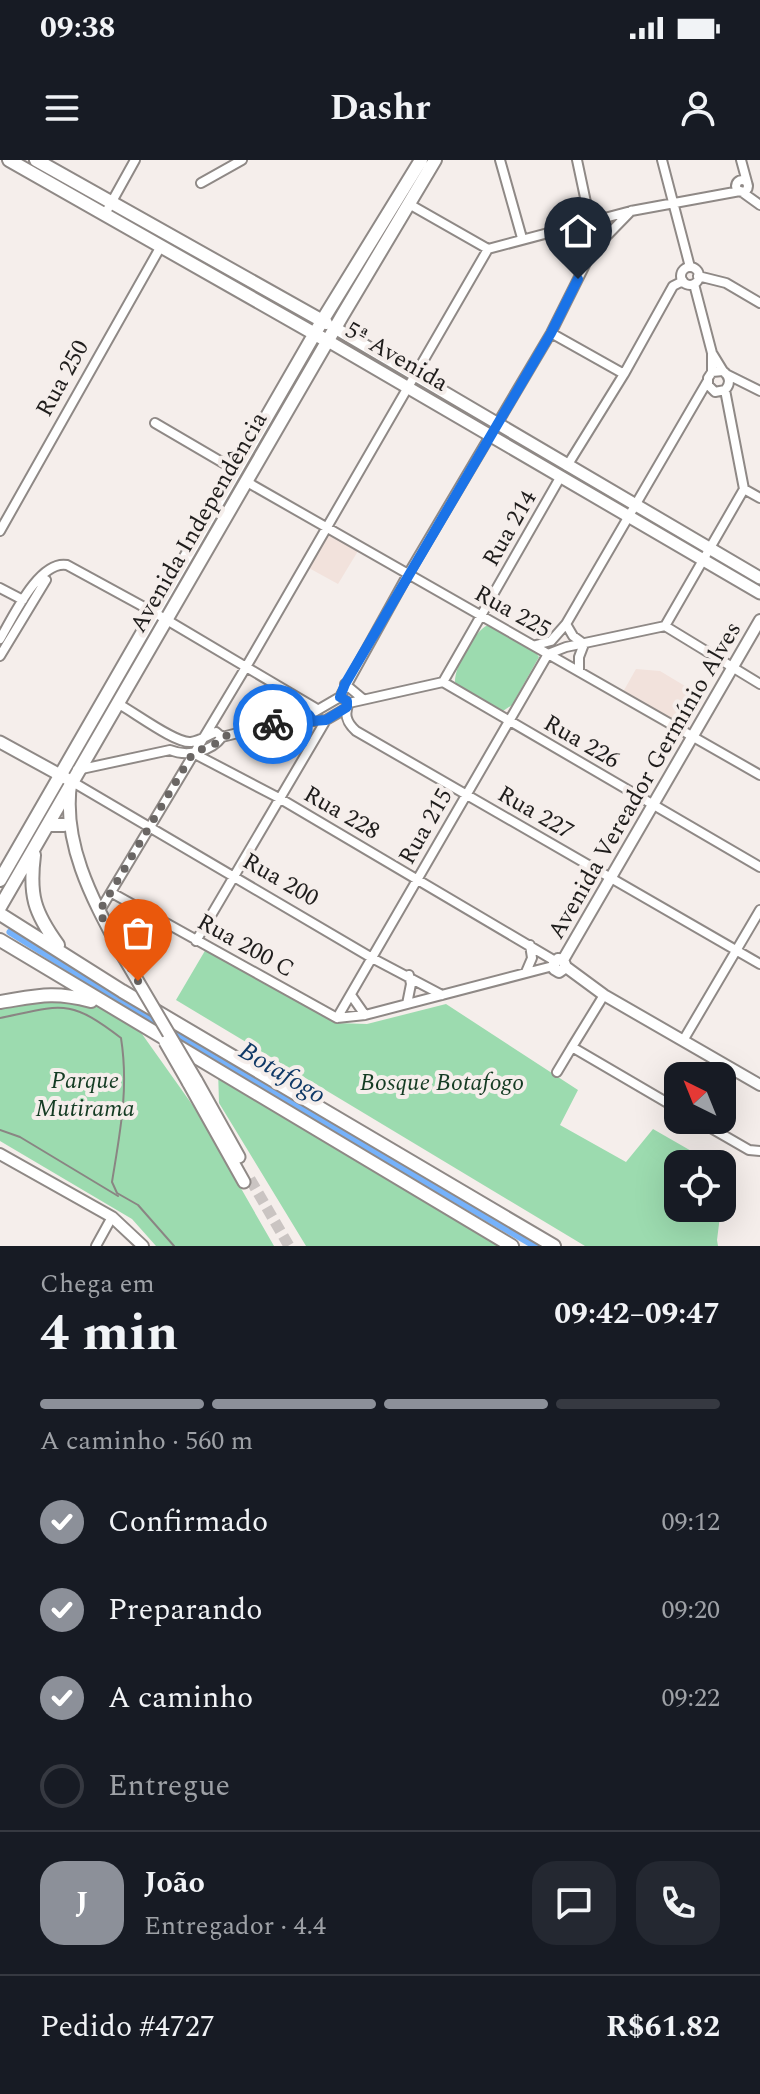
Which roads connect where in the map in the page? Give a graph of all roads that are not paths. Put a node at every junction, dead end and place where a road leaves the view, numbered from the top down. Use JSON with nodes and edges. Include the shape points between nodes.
{"nodes":[{"id":1,"x":36,"y":160,"type":"edge"},
{"id":2,"x":135,"y":160,"type":"edge"},
{"id":3,"x":242,"y":160,"type":"edge"},
{"id":4,"x":421,"y":160,"type":"edge"},
{"id":5,"x":435,"y":160,"type":"edge"},
{"id":6,"x":500,"y":160,"type":"edge"},
{"id":7,"x":577,"y":160,"type":"edge"},
{"id":8,"x":662,"y":160,"type":"edge"},
{"id":9,"x":7,"y":162,"type":"edge"},
{"id":10,"x":742,"y":162,"type":"edge"},
{"id":11,"x":201,"y":183,"type":"dead end"},
{"id":12,"x":742,"y":186,"type":"junction"},
{"id":13,"x":673,"y":201,"type":"junction"},
{"id":14,"x":409,"y":204,"type":"junction"},
{"id":15,"x":760,"y":204,"type":"edge"},
{"id":16,"x":108,"y":209,"type":"junction"},
{"id":17,"x":631,"y":211,"type":"junction"},
{"id":18,"x":590,"y":221,"type":"junction"},
{"id":19,"x":522,"y":238,"type":"junction"},
{"id":20,"x":161,"y":246,"type":"junction"},
{"id":21,"x":488,"y":249,"type":"junction"},
{"id":22,"x":592,"y":251,"type":"junction"},
{"id":23,"x":690,"y":267,"type":"junction"},
{"id":24,"x":696,"y":280,"type":"junction"},
{"id":25,"x":683,"y":281,"type":"junction"},
{"id":26,"x":760,"y":303,"type":"edge"},
{"id":27,"x":322,"y":321,"type":"junction"},
{"id":28,"x":335,"y":328,"type":"junction"},
{"id":29,"x":551,"y":333,"type":"junction"},
{"id":30,"x":315,"y":334,"type":"junction"},
{"id":31,"x":328,"y":341,"type":"junction"},
{"id":32,"x":712,"y":353,"type":"junction"},
{"id":33,"x":712,"y":372,"type":"junction"},
{"id":34,"x":724,"y":372,"type":"junction"},
{"id":35,"x":624,"y":374,"type":"junction"},
{"id":36,"x":416,"y":376,"type":"junction"},
{"id":37,"x":707,"y":382,"type":"junction"},
{"id":38,"x":750,"y":385,"type":"junction"},
{"id":39,"x":409,"y":389,"type":"junction"},
{"id":40,"x":726,"y":389,"type":"junction"},
{"id":41,"x":760,"y":391,"type":"edge"},
{"id":42,"x":714,"y":392,"type":"junction"},
{"id":43,"x":697,"y":399,"type":"junction"},
{"id":44,"x":727,"y":410,"type":"junction"},
{"id":45,"x":155,"y":423,"type":"dead end"},
{"id":46,"x":496,"y":424,"type":"junction"},
{"id":47,"x":490,"y":436,"type":"junction"},
{"id":48,"x":238,"y":471,"type":"junction"},
{"id":49,"x":564,"y":471,"type":"junction"},
{"id":50,"x":247,"y":482,"type":"junction"},
{"id":51,"x":744,"y":489,"type":"junction"},
{"id":52,"x":760,"y":498,"type":"edge"},
{"id":53,"x":635,"y":504,"type":"junction"},
{"id":54,"x":628,"y":517,"type":"junction"},
{"id":55,"x":326,"y":528,"type":"junction"},
{"id":56,"x":0,"y":531,"type":"edge"},
{"id":57,"x":710,"y":547,"type":"junction"},
{"id":58,"x":703,"y":560,"type":"junction"},
{"id":59,"x":407,"y":576,"type":"junction"},
{"id":60,"x":760,"y":578,"type":"edge"},
{"id":61,"x":46,"y":580,"type":"dead end"},
{"id":62,"x":0,"y":588,"type":"edge"},
{"id":63,"x":760,"y":593,"type":"edge"},
{"id":64,"x":23,"y":600,"type":"junction"},
{"id":65,"x":161,"y":616,"type":"junction"},
{"id":66,"x":760,"y":620,"type":"edge"},
{"id":67,"x":479,"y":621,"type":"junction"},
{"id":68,"x":566,"y":624,"type":"junction"},
{"id":69,"x":665,"y":626,"type":"junction"},
{"id":70,"x":0,"y":639,"type":"edge"},
{"id":71,"x":584,"y":644,"type":"junction"},
{"id":72,"x":535,"y":646,"type":"junction"},
{"id":73,"x":548,"y":654,"type":"junction"},
{"id":74,"x":0,"y":656,"type":"edge"},
{"id":75,"x":246,"y":667,"type":"junction"},
{"id":76,"x":732,"y":668,"type":"junction"},
{"id":77,"x":579,"y":670,"type":"junction"},
{"id":78,"x":443,"y":682,"type":"junction"},
{"id":79,"x":345,"y":684,"type":"junction"},
{"id":80,"x":760,"y":684,"type":"edge"},
{"id":81,"x":340,"y":697,"type":"junction"},
{"id":82,"x":363,"y":699,"type":"junction"},
{"id":83,"x":117,"y":703,"type":"junction"},
{"id":84,"x":347,"y":706,"type":"junction"},
{"id":85,"x":313,"y":715,"type":"junction"},
{"id":86,"x":512,"y":718,"type":"junction"},
{"id":87,"x":326,"y":720,"type":"junction"},
{"id":88,"x":693,"y":735,"type":"junction"},
{"id":89,"x":168,"y":736,"type":"junction"},
{"id":90,"x":203,"y":737,"type":"junction"},
{"id":91,"x":222,"y":737,"type":"junction"},
{"id":92,"x":0,"y":742,"type":"edge"},
{"id":93,"x":213,"y":745,"type":"junction"},
{"id":94,"x":306,"y":749,"type":"junction"},
{"id":95,"x":170,"y":750,"type":"junction"},
{"id":96,"x":193,"y":753,"type":"junction"},
{"id":97,"x":217,"y":764,"type":"junction"},
{"id":98,"x":70,"y":775,"type":"junction"},
{"id":99,"x":760,"y":775,"type":"edge"},
{"id":100,"x":467,"y":795,"type":"junction"},
{"id":101,"x":63,"y":797,"type":"junction"},
{"id":102,"x":279,"y":798,"type":"junction"},
{"id":103,"x":653,"y":805,"type":"junction"},
{"id":104,"x":48,"y":825,"type":"junction"},
{"id":105,"x":64,"y":825,"type":"junction"},
{"id":106,"x":149,"y":827,"type":"junction"},
{"id":107,"x":35,"y":847,"type":"junction"},
{"id":108,"x":760,"y":867,"type":"edge"},
{"id":109,"x":233,"y":876,"type":"junction"},
{"id":110,"x":418,"y":878,"type":"junction"},
{"id":111,"x":610,"y":878,"type":"junction"},
{"id":112,"x":0,"y":880,"type":"edge"},
{"id":113,"x":112,"y":893,"type":"junction"},
{"id":114,"x":0,"y":907,"type":"edge"},
{"id":115,"x":760,"y":910,"type":"edge"},
{"id":116,"x":99,"y":912,"type":"junction"},
{"id":117,"x":0,"y":914,"type":"edge"},
{"id":118,"x":0,"y":940,"type":"edge"},
{"id":119,"x":196,"y":941,"type":"junction"},
{"id":120,"x":530,"y":944,"type":"junction"},
{"id":121,"x":62,"y":951,"type":"junction"},
{"id":122,"x":737,"y":951,"type":"junction"},
{"id":123,"x":120,"y":957,"type":"junction"},
{"id":124,"x":372,"y":958,"type":"junction"},
{"id":125,"x":559,"y":963,"type":"junction"},
{"id":126,"x":760,"y":964,"type":"edge"},
{"id":127,"x":526,"y":972,"type":"junction"},
{"id":128,"x":409,"y":975,"type":"junction"},
{"id":129,"x":351,"y":995,"type":"junction"},
{"id":130,"x":442,"y":995,"type":"junction"},
{"id":131,"x":604,"y":995,"type":"junction"},
{"id":132,"x":0,"y":1002,"type":"edge"},
{"id":133,"x":407,"y":1004,"type":"junction"},
{"id":134,"x":106,"y":1005,"type":"junction"},
{"id":135,"x":365,"y":1015,"type":"junction"},
{"id":136,"x":337,"y":1018,"type":"junction"},
{"id":137,"x":684,"y":1039,"type":"junction"},
{"id":138,"x":572,"y":1047,"type":"junction"},
{"id":139,"x":557,"y":1072,"type":"dead end"},
{"id":140,"x":760,"y":1085,"type":"edge"},
{"id":141,"x":664,"y":1101,"type":"edge"},
{"id":142,"x":721,"y":1134,"type":"edge"},
{"id":143,"x":760,"y":1151,"type":"edge"},
{"id":144,"x":0,"y":1154,"type":"edge"},
{"id":145,"x":247,"y":1180,"type":"tunnel mouth"},
{"id":146,"x":112,"y":1217,"type":"junction"},
{"id":147,"x":96,"y":1246,"type":"edge"},
{"id":148,"x":143,"y":1246,"type":"edge"},
{"id":149,"x":512,"y":1246,"type":"edge"},
{"id":150,"x":554,"y":1246,"type":"edge"}],
"edges":[{"from":1,"to":16,"type":"main road","name":"5ª Avenida"},
{"from":2,"to":16,"type":"street"},
{"from":3,"to":11,"type":"street"},
{"from":4,"to":27,"type":"main road","name":"Avenida Independência"},
{"from":5,"to":14,"type":"main road","name":"Avenida Independência"},
{"from":6,"to":19,"type":"street"},
{"from":7,"to":18,"type":"street"},
{"from":8,"to":13,"type":"street"},
{"from":9,"to":16,"type":"main road","name":"5ª Avenida"},
{"from":10,"to":12,"type":"street"},
{"from":12,"to":13,"type":"street"},
{"from":12,"to":15,"type":"street"},
{"from":13,"to":17,"type":"street"},
{"from":13,"to":23,"type":"street"},
{"from":14,"to":21,"type":"street"},
{"from":14,"to":28,"type":"main road","name":"Avenida Independência"},
{"from":16,"to":20,"type":"main road","name":"5ª Avenida"},
{"from":16,"to":27,"type":"main road","name":"5ª Avenida","via":[[211,258]]},
{"from":17,"to":18,"type":"street"},
{"from":17,"to":22,"type":"street"},
{"from":18,"to":19,"type":"street"},
{"from":18,"to":22,"type":"street"},
{"from":19,"to":21,"type":"street"},
{"from":20,"to":30,"type":"main road","name":"5ª Avenida"},
{"from":20,"to":56,"type":"street","name":"Rua 250"},
{"from":21,"to":36,"type":"street"},
{"from":22,"to":29,"type":"street"},
{"from":23,"to":24,"type":"street","via":[[697,271]]},
{"from":23,"to":25,"type":"street","name":"Rua 214","via":[[681,274]]},
{"from":24,"to":25,"type":"street"},
{"from":24,"to":26,"type":"street","via":[[726,283]]},
{"from":24,"to":32,"type":"street"},
{"from":25,"to":35,"type":"street","name":"Rua 214","via":[[673,286]]},
{"from":27,"to":28,"type":"main road","name":"5ª Avenida"},
{"from":27,"to":30,"type":"main road","name":"Avenida Independência"},
{"from":28,"to":31,"type":"main road","name":"Avenida Independência"},
{"from":28,"to":36,"type":"main road","name":"5ª Avenida"},
{"from":29,"to":35,"type":"street"},
{"from":29,"to":46,"type":"street"},
{"from":30,"to":31,"type":"main road","name":"5ª Avenida"},
{"from":30,"to":48,"type":"main road","name":"Avenida Independência"},
{"from":31,"to":39,"type":"main road","name":"5ª Avenida"},
{"from":31,"to":50,"type":"main road","name":"Avenida Independência"},
{"from":32,"to":33,"type":"street"},
{"from":32,"to":34,"type":"street"},
{"from":33,"to":34,"type":"street"},
{"from":33,"to":37,"type":"street"},
{"from":34,"to":38,"type":"street"},
{"from":34,"to":40,"type":"street","via":[[729,380]]},
{"from":35,"to":49,"type":"street","name":"Rua 214"},
{"from":36,"to":39,"type":"street"},
{"from":36,"to":46,"type":"main road","name":"5ª Avenida"},
{"from":37,"to":42,"type":"street"},
{"from":37,"to":43,"type":"street"},
{"from":38,"to":40,"type":"street"},
{"from":38,"to":41,"type":"street"},
{"from":39,"to":47,"type":"main road","name":"5ª Avenida"},
{"from":39,"to":55,"type":"street"},
{"from":40,"to":42,"type":"street"},
{"from":40,"to":44,"type":"street"},
{"from":42,"to":43,"type":"street"},
{"from":42,"to":44,"type":"street"},
{"from":43,"to":53,"type":"street"},
{"from":44,"to":51,"type":"street"},
{"from":45,"to":48,"type":"street"},
{"from":46,"to":47,"type":"street"},
{"from":46,"to":49,"type":"main road","name":"5ª Avenida"},
{"from":47,"to":49,"type":"main road","name":"5ª Avenida"},
{"from":47,"to":59,"type":"street"},
{"from":48,"to":65,"type":"main road","name":"Avenida Independência"},
{"from":49,"to":53,"type":"main road","name":"5ª Avenida"},
{"from":49,"to":54,"type":"main road","name":"5ª Avenida"},
{"from":49,"to":67,"type":"street","name":"Rua 214"},
{"from":50,"to":55,"type":"street","name":"Rua 225"},
{"from":50,"to":65,"type":"main road","name":"Avenida Independência"},
{"from":51,"to":52,"type":"street"},
{"from":51,"to":57,"type":"street"},
{"from":53,"to":54,"type":"street"},
{"from":53,"to":57,"type":"main road","name":"5ª Avenida"},
{"from":54,"to":58,"type":"main road","name":"5ª Avenida"},
{"from":54,"to":68,"type":"street"},
{"from":55,"to":59,"type":"street","name":"Rua 225"},
{"from":55,"to":75,"type":"street"},
{"from":57,"to":58,"type":"street"},
{"from":57,"to":60,"type":"main road","name":"5ª Avenida"},
{"from":58,"to":63,"type":"main road","name":"5ª Avenida"},
{"from":58,"to":69,"type":"street"},
{"from":59,"to":67,"type":"street","name":"Rua 225"},
{"from":59,"to":79,"type":"street"},
{"from":61,"to":74,"type":"street"},
{"from":62,"to":64,"type":"street"},
{"from":64,"to":65,"type":"street","via":[[57,563]]},
{"from":64,"to":70,"type":"street"},
{"from":65,"to":75,"type":"street"},
{"from":65,"to":83,"type":"main road","name":"Avenida Independência"},
{"from":65,"to":98,"type":"main road","name":"Avenida Independência"},
{"from":66,"to":76,"type":"street","name":"Avenida Vereador Germínio Alves"},
{"from":67,"to":72,"type":"street","name":"Rua 225"},
{"from":67,"to":78,"type":"street","name":"Rua 214"},
{"from":68,"to":71,"type":"street"},
{"from":68,"to":72,"type":"street","via":[[551,641]]},
{"from":69,"to":71,"type":"street"},
{"from":69,"to":76,"type":"street"},
{"from":71,"to":73,"type":"street"},
{"from":71,"to":77,"type":"street"},
{"from":72,"to":73,"type":"street","name":"Rua 225"},
{"from":73,"to":77,"type":"street","name":"Rua 225"},
{"from":73,"to":86,"type":"street","name":"Rua 215"},
{"from":75,"to":85,"type":"street"},
{"from":75,"to":90,"type":"street"},
{"from":76,"to":80,"type":"street"},
{"from":76,"to":88,"type":"street","name":"Avenida Vereador Germínio Alves"},
{"from":77,"to":88,"type":"street","name":"Rua 225"},
{"from":78,"to":82,"type":"street"},
{"from":78,"to":86,"type":"street","name":"Rua 226"},
{"from":79,"to":81,"type":"street"},
{"from":79,"to":82,"type":"street"},
{"from":81,"to":84,"type":"street","name":"Rua 227"},
{"from":81,"to":85,"type":"street"},
{"from":82,"to":84,"type":"street"},
{"from":83,"to":89,"type":"street"},
{"from":83,"to":98,"type":"main road","name":"Avenida Independência"},
{"from":84,"to":87,"type":"street"},
{"from":84,"to":100,"type":"street","name":"Rua 227","via":[[346,719],[356,731]]},
{"from":85,"to":87,"type":"street"},
{"from":85,"to":91,"type":"street"},
{"from":85,"to":94,"type":"street"},
{"from":86,"to":100,"type":"street","name":"Rua 215"},
{"from":86,"to":103,"type":"street","name":"Rua 226"},
{"from":87,"to":94,"type":"street"},
{"from":88,"to":99,"type":"street","name":"Rua 225"},
{"from":88,"to":103,"type":"street","name":"Avenida Vereador Germínio Alves"},
{"from":89,"to":90,"type":"street","via":[[188,742]]},
{"from":89,"to":95,"type":"street"},
{"from":90,"to":91,"type":"street","via":[[216,732]]},
{"from":90,"to":96,"type":"street"},
{"from":91,"to":93,"type":"street"},
{"from":92,"to":98,"type":"main road","name":"Rua 200"},
{"from":93,"to":96,"type":"street"},
{"from":93,"to":97,"type":"street"},
{"from":94,"to":102,"type":"street"},
{"from":95,"to":96,"type":"street"},
{"from":95,"to":98,"type":"street"},
{"from":96,"to":97,"type":"street","name":"Rua 228"},
{"from":96,"to":106,"type":"street"},
{"from":97,"to":102,"type":"street","name":"Rua 228"},
{"from":98,"to":101,"type":"main road","name":"Avenida Independência"},
{"from":98,"to":106,"type":"street","name":"Rua 200"},
{"from":98,"to":112,"type":"main road","name":"Avenida Independência"},
{"from":98,"to":116,"type":"main road","via":[[69,820]]},
{"from":100,"to":110,"type":"street","name":"Rua 215"},
{"from":100,"to":111,"type":"street","name":"Rua 227"},
{"from":101,"to":104,"type":"main road","name":"Avenida Independência"},
{"from":101,"to":105,"type":"main road"},
{"from":102,"to":109,"type":"street"},
{"from":102,"to":110,"type":"street","name":"Rua 228"},
{"from":103,"to":108,"type":"street","name":"Rua 226"},
{"from":103,"to":111,"type":"street","name":"Avenida Vereador Germínio Alves"},
{"from":104,"to":105,"type":"main road"},
{"from":104,"to":107,"type":"main road","name":"Avenida Independência"},
{"from":105,"to":123,"type":"main road","via":[[85,893]]},
{"from":106,"to":109,"type":"street","name":"Rua 200"},
{"from":106,"to":113,"type":"street"},
{"from":107,"to":114,"type":"main road","name":"Avenida Independência"},
{"from":107,"to":121,"type":"main road","via":[[31,891],[42,924]]},
{"from":109,"to":119,"type":"street"},
{"from":109,"to":124,"type":"street","name":"Rua 200"},
{"from":110,"to":120,"type":"street","name":"Rua 228"},
{"from":110,"to":124,"type":"street","name":"Rua 215"},
{"from":111,"to":122,"type":"street","name":"Rua 227"},
{"from":111,"to":125,"type":"street","name":"Avenida Vereador Germínio Alves"},
{"from":113,"to":116,"type":"street"},
{"from":113,"to":119,"type":"street","name":"Rua 200 C"},
{"from":115,"to":122,"type":"street"},
{"from":116,"to":123,"type":"main road"},
{"from":117,"to":121,"type":"main road"},
{"from":118,"to":134,"type":"main road"},
{"from":119,"to":136,"type":"street","name":"Rua 200 C"},
{"from":120,"to":125,"type":"street","name":"Rua 228"},
{"from":120,"to":127,"type":"street"},
{"from":121,"to":150,"type":"main road"},
{"from":122,"to":126,"type":"street","name":"Rua 227"},
{"from":122,"to":137,"type":"street"},
{"from":123,"to":145,"type":"main road","bridge":true},
{"from":124,"to":128,"type":"street","name":"Rua 200"},
{"from":124,"to":129,"type":"street","name":"Rua 215"},
{"from":125,"to":127,"type":"street"},
{"from":125,"to":131,"type":"street"},
{"from":127,"to":130,"type":"street"},
{"from":128,"to":130,"type":"street","name":"Rua 200"},
{"from":128,"to":133,"type":"street"},
{"from":129,"to":135,"type":"street"},
{"from":129,"to":136,"type":"street","name":"Rua 215"},
{"from":130,"to":133,"type":"street"},
{"from":131,"to":137,"type":"street"},
{"from":131,"to":138,"type":"street"},
{"from":132,"to":134,"type":"main road","via":[[62,993]]},
{"from":133,"to":135,"type":"street"},
{"from":134,"to":149,"type":"main road"},
{"from":135,"to":136,"type":"street"},
{"from":137,"to":140,"type":"street"},
{"from":138,"to":139,"type":"street"},
{"from":138,"to":141,"type":"street"},
{"from":142,"to":143,"type":"street"},
{"from":144,"to":146,"type":"street"},
{"from":146,"to":147,"type":"street"},
{"from":146,"to":148,"type":"street"}]}
